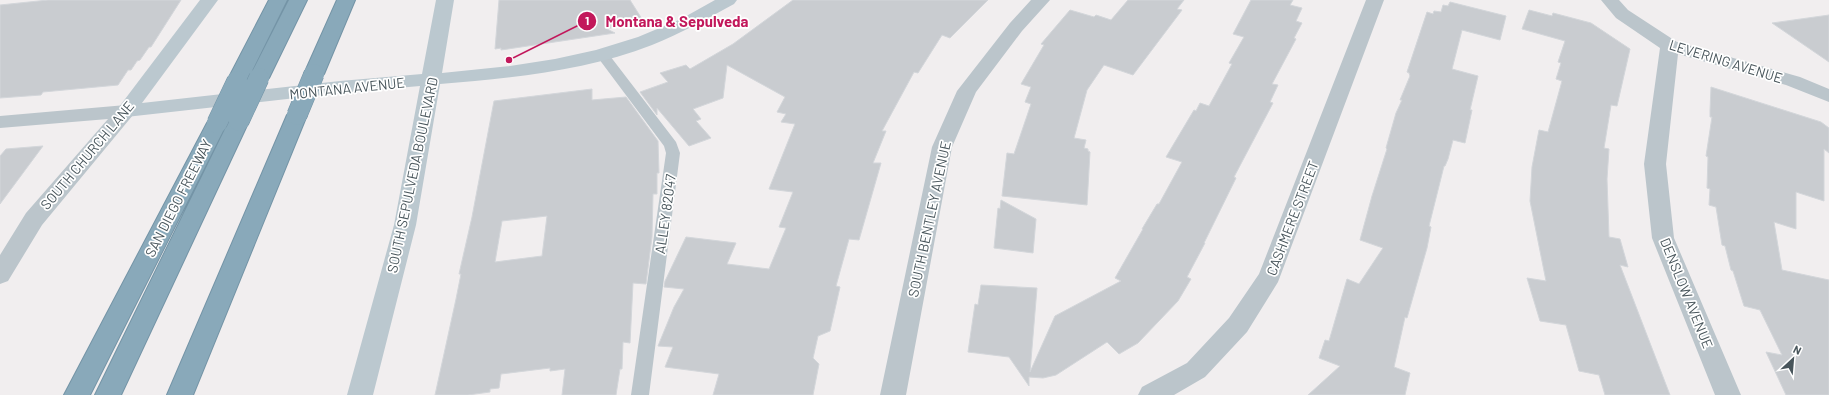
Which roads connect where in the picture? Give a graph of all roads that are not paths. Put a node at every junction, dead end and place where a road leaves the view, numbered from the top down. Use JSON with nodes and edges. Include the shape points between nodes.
{"nodes":[{"id":1,"x":209,"y":0,"type":"edge"},
{"id":2,"x":278,"y":0,"type":"edge"},
{"id":3,"x":298,"y":0,"type":"edge"},
{"id":4,"x":346,"y":0,"type":"edge"},
{"id":5,"x":445,"y":0,"type":"edge"},
{"id":6,"x":728,"y":0,"type":"edge"},
{"id":7,"x":1041,"y":0,"type":"edge"},
{"id":8,"x":1375,"y":0,"type":"edge"},
{"id":9,"x":1610,"y":0,"type":"edge"},
{"id":10,"x":1670,"y":46,"type":"junction"},
{"id":11,"x":602,"y":55,"type":"junction"},
{"id":12,"x":432,"y":79,"type":"junction"},
{"id":13,"x":1829,"y":96,"type":"edge"},
{"id":14,"x":126,"y":111,"type":"junction"},
{"id":15,"x":0,"y":122,"type":"edge"},
{"id":16,"x":228,"y":122,"type":"junction"},
{"id":17,"x":0,"y":275,"type":"edge"},
{"id":18,"x":78,"y":395,"type":"edge"},
{"id":19,"x":108,"y":395,"type":"edge"},
{"id":20,"x":180,"y":395,"type":"edge"},
{"id":21,"x":360,"y":395,"type":"edge"},
{"id":22,"x":640,"y":395,"type":"edge"},
{"id":23,"x":893,"y":395,"type":"edge"},
{"id":24,"x":1151,"y":395,"type":"edge"},
{"id":25,"x":1728,"y":395,"type":"edge"}],
"edges":[{"from":1,"to":14,"type":"street","name":"SOUTH CHURCH LANE"},
{"from":2,"to":16,"type":"highway","name":"SAN DIEGO FREEWAY","bridge":true,"via":[[237,81]]},
{"from":3,"to":16,"type":"highway","bridge":true,"via":[[259,78]]},
{"from":4,"to":20,"type":"highway","bridge":true},
{"from":5,"to":12,"type":"street","name":"SOUTH SEPULVEDA BOULEVARD"},
{"from":6,"to":11,"type":"street","name":"MONTANA AVENUE","via":[[689,23],[649,41]]},
{"from":7,"to":23,"type":"street","name":"SOUTH BENTLEY AVENUE","via":[[1016,27],[967,91],[942,147]]},
{"from":8,"to":24,"type":"street","name":"CASHMERE STREET","via":[[1270,276],[1238,325],[1196,370]]},
{"from":9,"to":10,"type":"street","name":"LEVERING AVENUE","via":[[1622,14]]},
{"from":10,"to":13,"type":"street","name":"LEVERING AVENUE","via":[[1793,81]]},
{"from":10,"to":25,"type":"street","name":"DENSLOW AVENUE","via":[[1655,164],[1663,238]]},
{"from":11,"to":12,"type":"street","name":"MONTANA AVENUE","via":[[513,72]]},
{"from":11,"to":22,"type":"lane","name":"ALLEY 82047","via":[[671,145],[673,153]]},
{"from":12,"to":14,"type":"street","name":"MONTANA AVENUE"},
{"from":12,"to":21,"type":"street","name":"SOUTH SEPULVEDA BOULEVARD","via":[[404,225]]},
{"from":14,"to":15,"type":"street","name":"MONTANA AVENUE"},
{"from":14,"to":17,"type":"street","name":"SOUTH CHURCH LANE","via":[[34,219]]},
{"from":16,"to":18,"type":"highway","name":"SAN DIEGO FREEWAY"},
{"from":16,"to":19,"type":"highway"}]}
